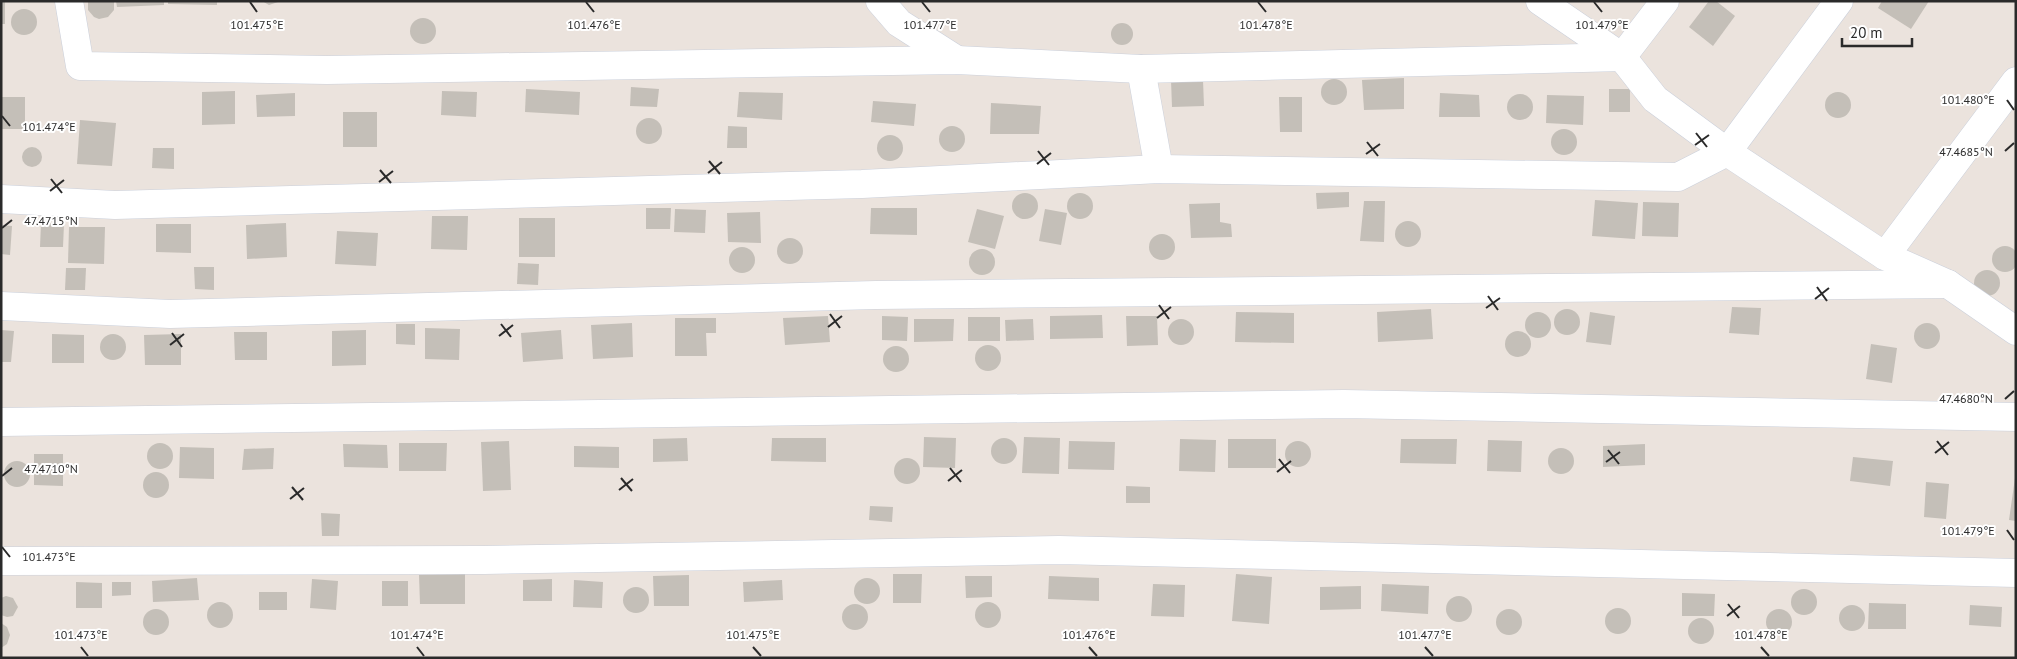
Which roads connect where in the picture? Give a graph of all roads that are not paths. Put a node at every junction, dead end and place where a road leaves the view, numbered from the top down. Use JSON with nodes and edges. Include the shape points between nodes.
{"nodes":[{"id":1,"x":69,"y":1,"type":"edge"},
{"id":2,"x":880,"y":1,"type":"edge"},
{"id":3,"x":1540,"y":1,"type":"edge"},
{"id":4,"x":1664,"y":1,"type":"edge"},
{"id":5,"x":1839,"y":1,"type":"edge"},
{"id":6,"x":1622,"y":57,"type":"junction"},
{"id":7,"x":957,"y":60,"type":"junction"},
{"id":8,"x":1141,"y":69,"type":"junction"},
{"id":9,"x":2016,"y":81,"type":"edge"},
{"id":10,"x":1726,"y":152,"type":"junction"},
{"id":11,"x":1158,"y":169,"type":"junction"},
{"id":12,"x":1,"y":199,"type":"edge"},
{"id":13,"x":1885,"y":256,"type":"junction"},
{"id":14,"x":1948,"y":284,"type":"junction"},
{"id":15,"x":1,"y":306,"type":"edge"},
{"id":16,"x":2016,"y":331,"type":"edge"},
{"id":17,"x":2016,"y":417,"type":"edge"},
{"id":18,"x":1,"y":422,"type":"edge"},
{"id":19,"x":1,"y":561,"type":"edge"},
{"id":20,"x":2016,"y":573,"type":"edge"}],
"edges":[{"from":1,"to":7,"type":"street","via":[[80,66],[327,70]]},
{"from":2,"to":7,"type":"street","via":[[899,23]]},
{"from":3,"to":6,"type":"street"},
{"from":4,"to":6,"type":"street"},
{"from":5,"to":10,"type":"street"},
{"from":6,"to":8,"type":"street"},
{"from":6,"to":10,"type":"street","via":[[1655,99]]},
{"from":7,"to":8,"type":"street"},
{"from":8,"to":11,"type":"street"},
{"from":9,"to":13,"type":"street"},
{"from":10,"to":11,"type":"street","via":[[1678,177]]},
{"from":10,"to":13,"type":"street"},
{"from":11,"to":12,"type":"street","via":[[862,184],[165,203]]},
{"from":13,"to":14,"type":"street"},
{"from":14,"to":15,"type":"street","via":[[876,295],[170,314]]},
{"from":14,"to":16,"type":"street"},
{"from":17,"to":18,"type":"street","via":[[1344,404]]},
{"from":19,"to":20,"type":"street","via":[[474,560],[1059,550]]}]}
